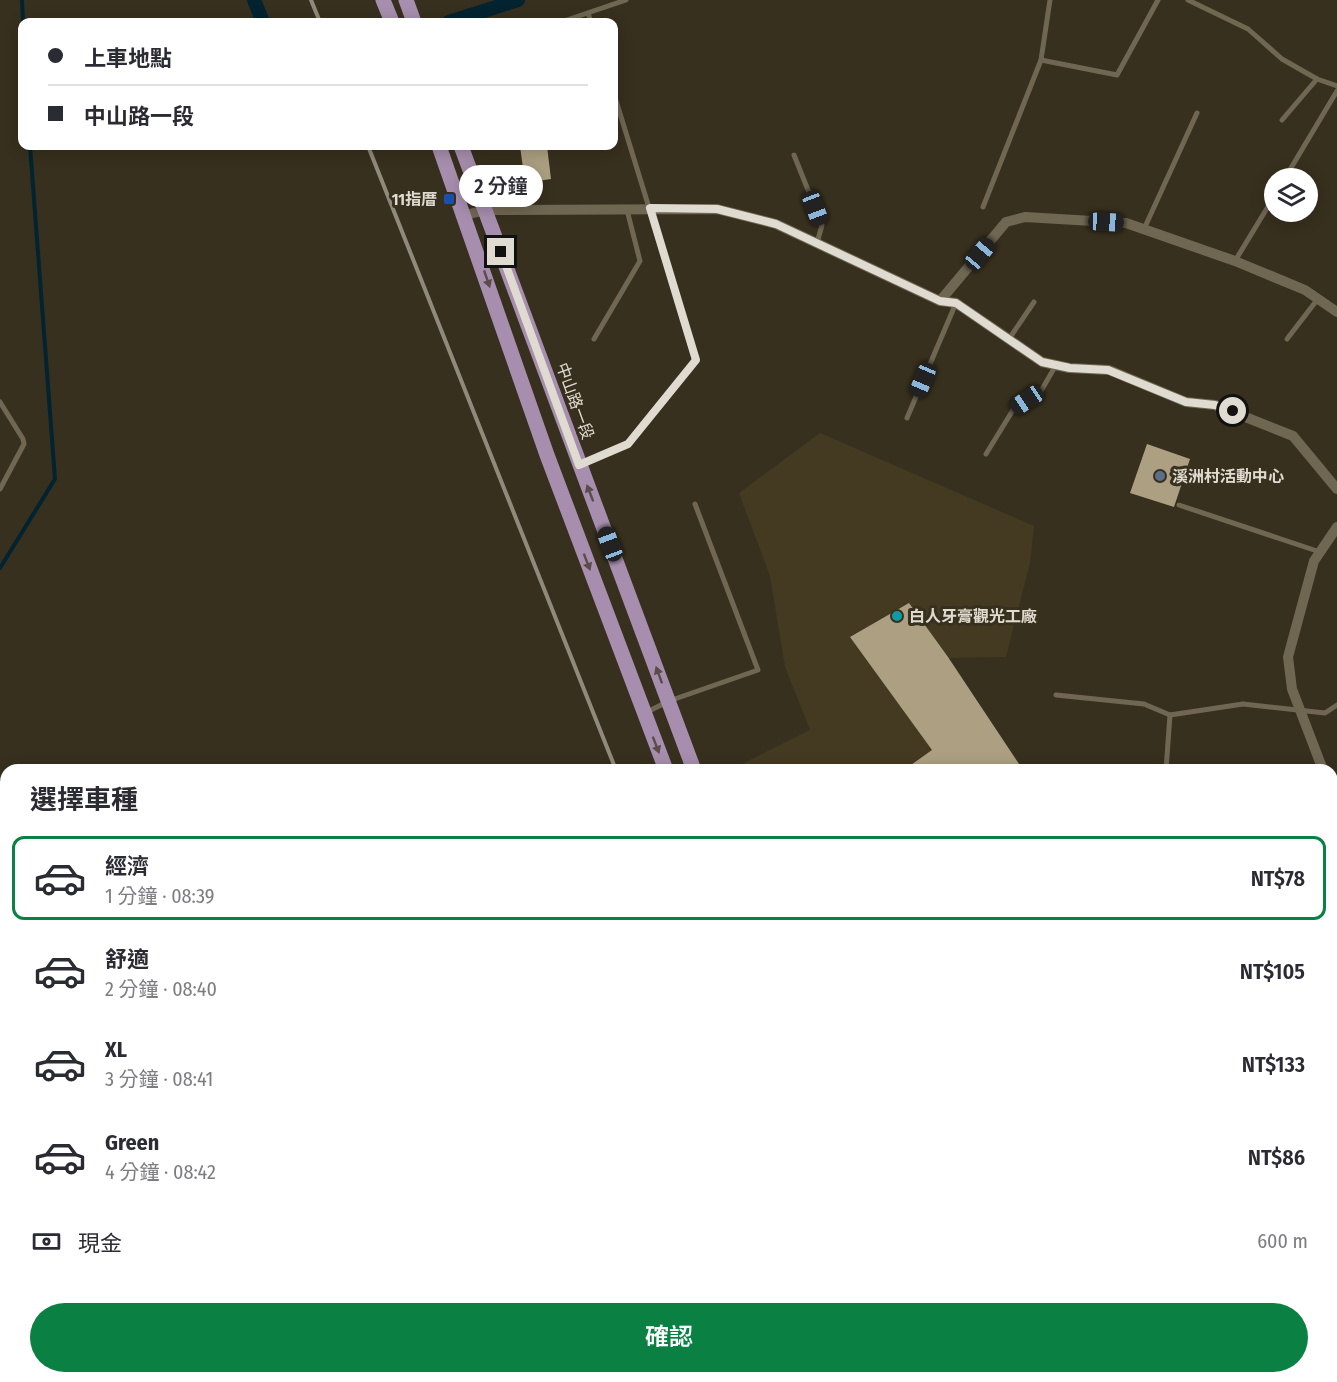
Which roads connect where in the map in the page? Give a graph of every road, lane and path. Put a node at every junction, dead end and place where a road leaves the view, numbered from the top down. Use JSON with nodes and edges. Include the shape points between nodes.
{"nodes":[{"id":1,"x":383,"y":0,"type":"edge"},
{"id":2,"x":406,"y":0,"type":"edge"},
{"id":3,"x":626,"y":0,"type":"edge"},
{"id":4,"x":1050,"y":0,"type":"edge"},
{"id":5,"x":1158,"y":0,"type":"edge"},
{"id":6,"x":1188,"y":0,"type":"edge"},
{"id":7,"x":588,"y":13,"type":"junction"},
{"id":8,"x":390,"y":18,"type":"edge"},
{"id":9,"x":413,"y":18,"type":"edge"},
{"id":10,"x":573,"y":18,"type":"edge"},
{"id":11,"x":590,"y":18,"type":"edge"},
{"id":12,"x":1041,"y":60,"type":"junction"},
{"id":13,"x":1317,"y":79,"type":"junction"},
{"id":14,"x":1337,"y":86,"type":"edge"},
{"id":15,"x":1337,"y":91,"type":"edge"},
{"id":16,"x":618,"y":107,"type":"edge"},
{"id":17,"x":1197,"y":113,"type":"dead end"},
{"id":18,"x":1281,"y":120,"type":"dead end"},
{"id":19,"x":440,"y":150,"type":"edge"},
{"id":20,"x":463,"y":150,"type":"edge"},
{"id":21,"x":795,"y":155,"type":"dead end"},
{"id":22,"x":1291,"y":168,"type":"edge"},
{"id":23,"x":983,"y":207,"type":"dead end"},
{"id":24,"x":650,"y":208,"type":"junction"},
{"id":25,"x":627,"y":209,"type":"junction"},
{"id":26,"x":486,"y":210,"type":"junction"},
{"id":27,"x":1264,"y":213,"type":"edge"},
{"id":28,"x":465,"y":215,"type":"junction"},
{"id":29,"x":1144,"y":230,"type":"junction"},
{"id":30,"x":817,"y":243,"type":"junction"},
{"id":31,"x":1235,"y":261,"type":"junction"},
{"id":32,"x":1317,"y":300,"type":"junction"},
{"id":33,"x":940,"y":301,"type":"junction"},
{"id":34,"x":1034,"y":302,"type":"dead end"},
{"id":35,"x":956,"y":303,"type":"junction"},
{"id":36,"x":1337,"y":312,"type":"edge"},
{"id":37,"x":594,"y":339,"type":"dead end"},
{"id":38,"x":1010,"y":339,"type":"junction"},
{"id":39,"x":1287,"y":339,"type":"dead end"},
{"id":40,"x":1056,"y":365,"type":"junction"},
{"id":41,"x":0,"y":402,"type":"edge"},
{"id":42,"x":907,"y":418,"type":"dead end"},
{"id":43,"x":986,"y":454,"type":"dead end"},
{"id":44,"x":579,"y":465,"type":"junction"},
{"id":45,"x":0,"y":489,"type":"edge"},
{"id":46,"x":1337,"y":489,"type":"edge"},
{"id":47,"x":695,"y":504,"type":"dead end"},
{"id":48,"x":1179,"y":505,"type":"dead end"},
{"id":49,"x":1337,"y":527,"type":"edge"},
{"id":50,"x":1320,"y":552,"type":"junction"},
{"id":51,"x":1056,"y":695,"type":"dead end"},
{"id":52,"x":669,"y":701,"type":"junction"},
{"id":53,"x":1337,"y":705,"type":"edge"},
{"id":54,"x":1300,"y":711,"type":"junction"},
{"id":55,"x":645,"y":714,"type":"junction"},
{"id":56,"x":1170,"y":715,"type":"junction"},
{"id":57,"x":664,"y":764,"type":"edge"},
{"id":58,"x":692,"y":764,"type":"edge"},
{"id":59,"x":1166,"y":764,"type":"edge"},
{"id":60,"x":1321,"y":764,"type":"edge"}],
"edges":[{"from":1,"to":8,"type":"main road"},
{"from":2,"to":9,"type":"main road"},
{"from":3,"to":7,"type":"lane"},
{"from":4,"to":12,"type":"lane"},
{"from":5,"to":12,"type":"lane","via":[[1117,75]]},
{"from":6,"to":13,"type":"lane","via":[[1248,29],[1282,59]]},
{"from":7,"to":10,"type":"lane"},
{"from":7,"to":11,"type":"lane"},
{"from":12,"to":23,"type":"lane"},
{"from":13,"to":14,"type":"lane"},
{"from":13,"to":18,"type":"lane"},
{"from":15,"to":22,"type":"lane"},
{"from":16,"to":24,"type":"lane"},
{"from":17,"to":29,"type":"lane"},
{"from":19,"to":28,"type":"main road"},
{"from":20,"to":26,"type":"main road","name":"中山路一段"},
{"from":21,"to":30,"type":"lane","via":[[822,225]]},
{"from":24,"to":25,"type":"street"},
{"from":24,"to":30,"type":"street","via":[[717,209],[776,224]]},
{"from":24,"to":44,"type":"lane","via":[[696,360],[628,444]]},
{"from":25,"to":26,"type":"street"},
{"from":25,"to":37,"type":"lane","via":[[640,261]]},
{"from":26,"to":28,"type":"street"},
{"from":26,"to":44,"type":"main road","name":"中山路一段"},
{"from":27,"to":31,"type":"lane"},
{"from":28,"to":55,"type":"main road","one_way":true,"via":[[547,456]]},
{"from":29,"to":31,"type":"street"},
{"from":29,"to":33,"type":"street","via":[[1126,223],[1025,217],[1006,222]]},
{"from":30,"to":33,"type":"street"},
{"from":31,"to":32,"type":"street","via":[[1305,290]]},
{"from":32,"to":36,"type":"street"},
{"from":32,"to":39,"type":"lane"},
{"from":33,"to":35,"type":"street"},
{"from":34,"to":38,"type":"lane"},
{"from":35,"to":38,"type":"street"},
{"from":35,"to":42,"type":"lane"},
{"from":38,"to":40,"type":"street","via":[[1042,362]]},
{"from":40,"to":43,"type":"lane","via":[[1041,391],[1013,410]]},
{"from":40,"to":46,"type":"street","via":[[1108,370],[1186,402],[1215,405],[1283,431],[1293,436]]},
{"from":41,"to":45,"type":"lane","via":[[24,444]]},
{"from":52,"to":44,"type":"main road","name":"中山路一段","one_way":true},
{"from":47,"to":52,"type":"lane","via":[[758,670]]},
{"from":48,"to":50,"type":"lane"},
{"from":49,"to":50,"type":"street"},
{"from":50,"to":54,"type":"street","via":[[1314,561],[1288,657],[1292,689]]},
{"from":51,"to":56,"type":"lane","via":[[1143,704]]},
{"from":52,"to":55,"type":"lane"},
{"from":52,"to":58,"type":"main road","name":"中山路一段"},
{"from":53,"to":54,"type":"lane","via":[[1325,713]]},
{"from":54,"to":56,"type":"lane","via":[[1243,704]]},
{"from":54,"to":60,"type":"street"},
{"from":55,"to":57,"type":"main road","one_way":true},
{"from":56,"to":59,"type":"lane"}]}
